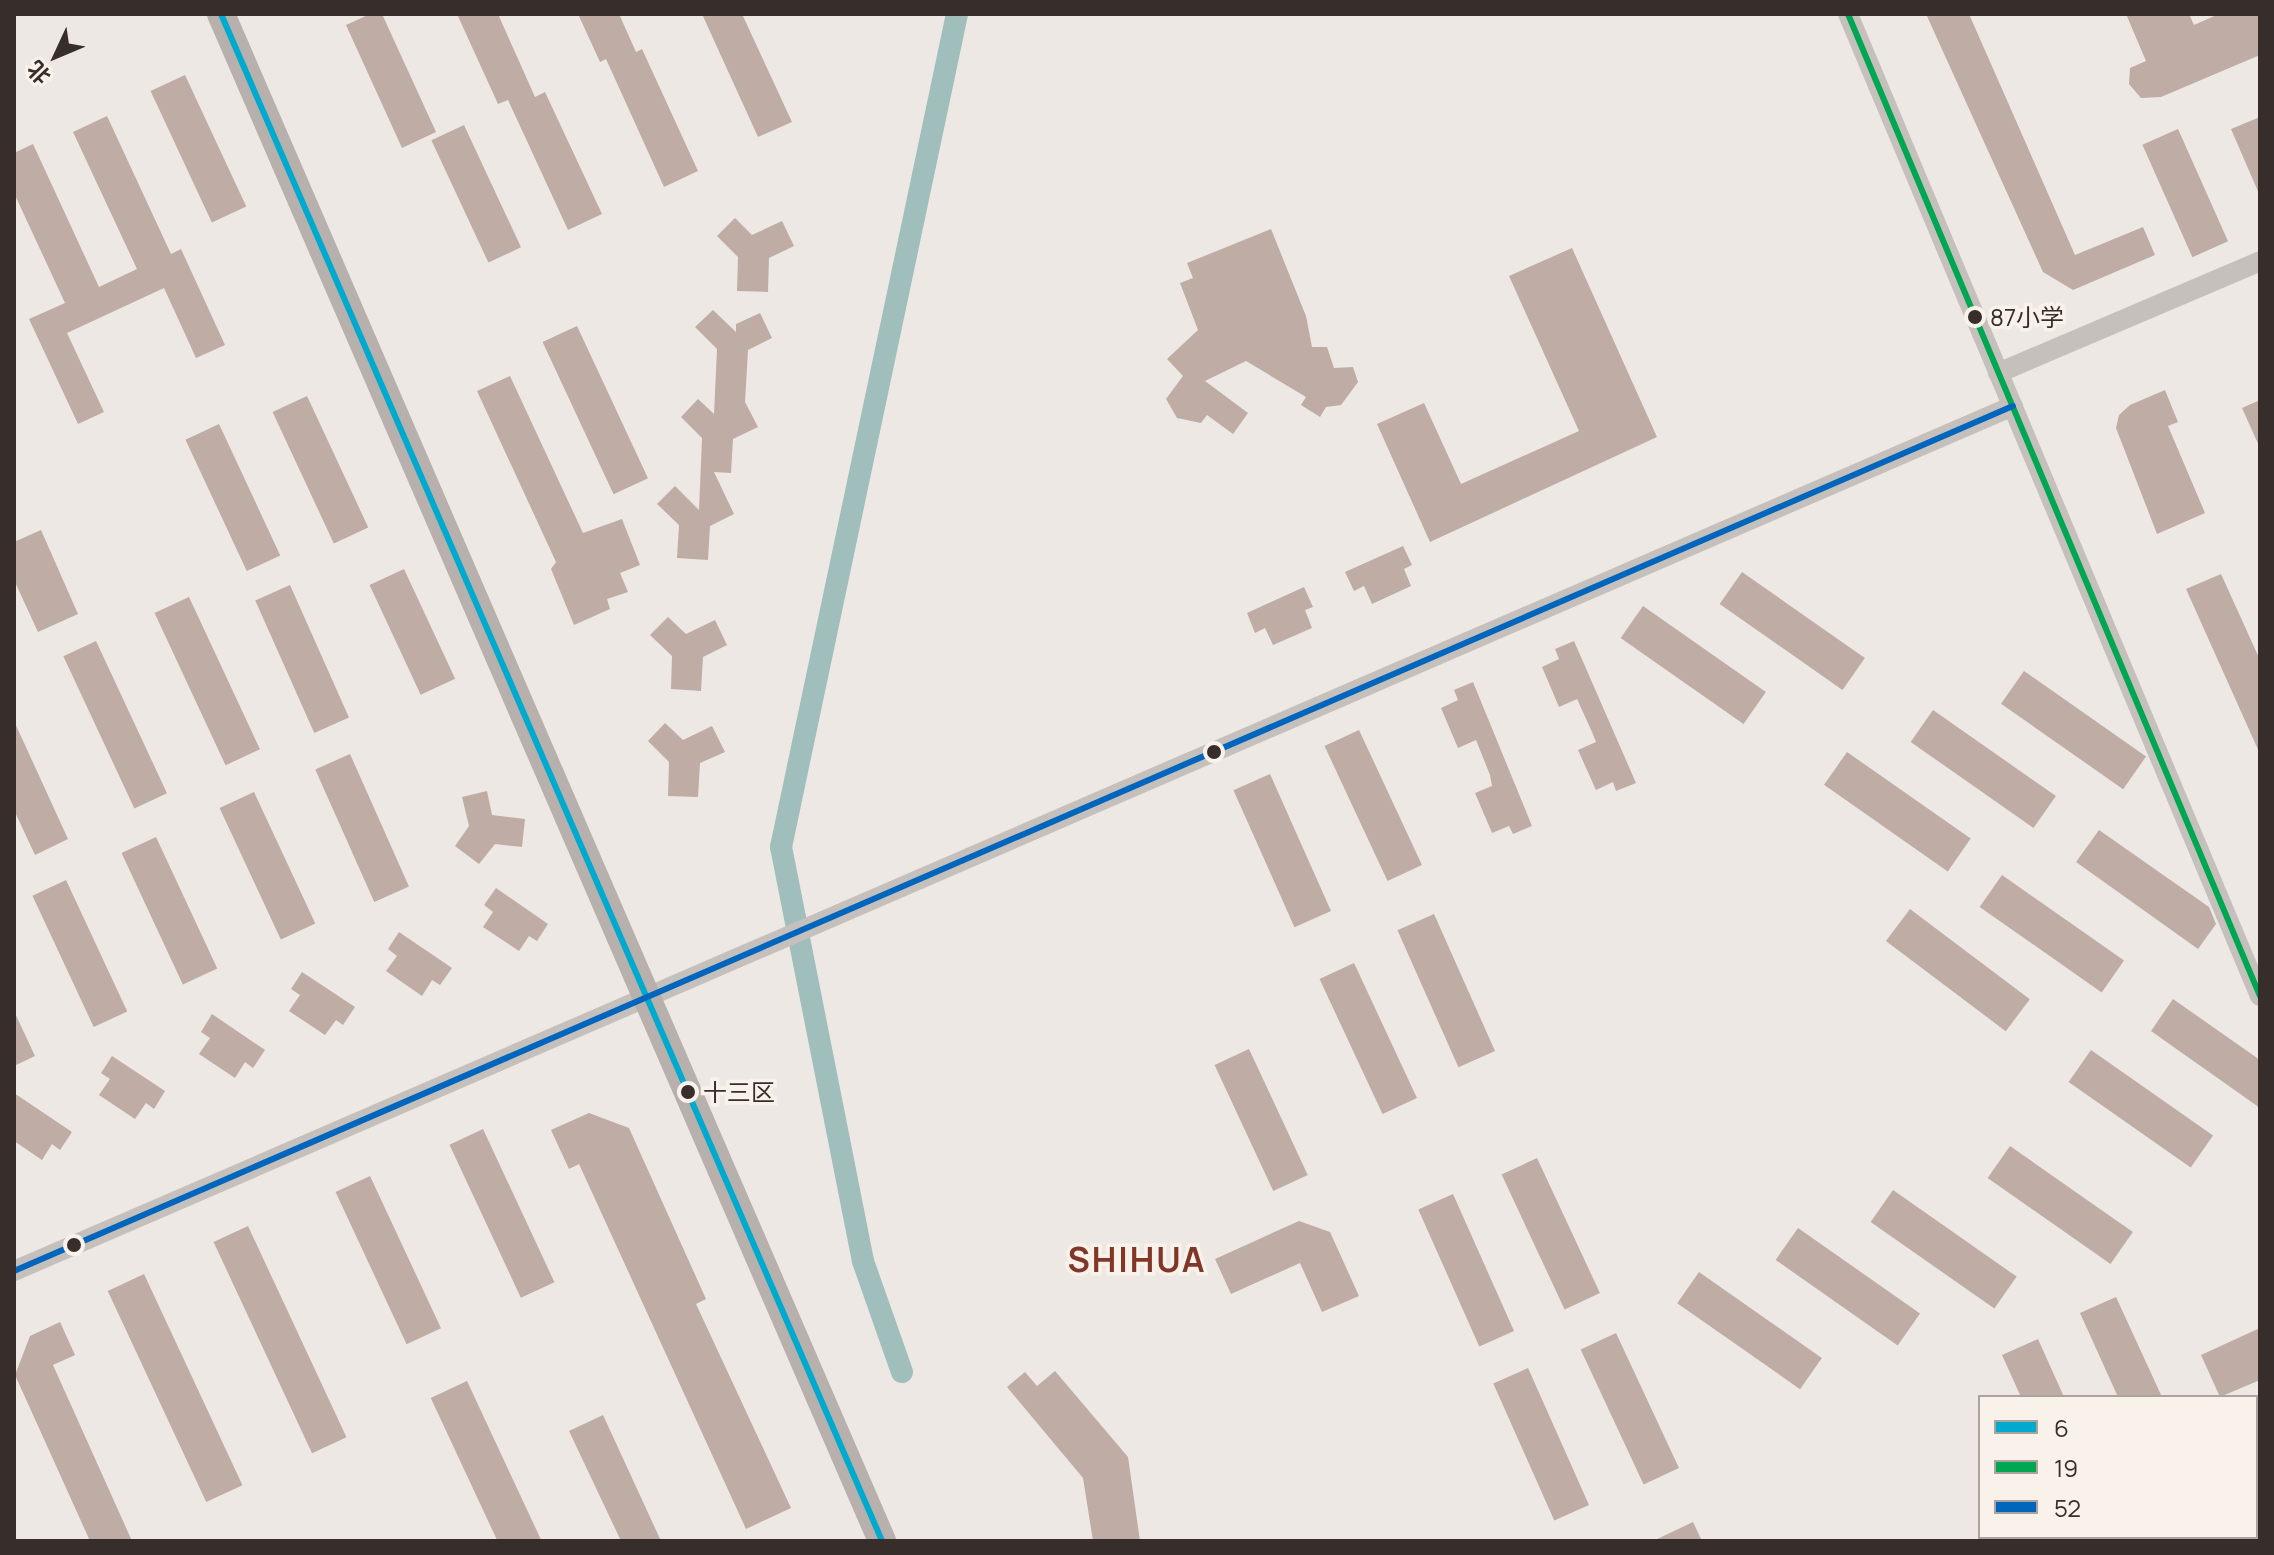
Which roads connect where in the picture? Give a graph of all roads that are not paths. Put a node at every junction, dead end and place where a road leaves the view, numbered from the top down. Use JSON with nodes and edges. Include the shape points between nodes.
{"nodes":[{"id":1,"x":221,"y":14,"type":"edge"},
{"id":2,"x":1848,"y":14,"type":"edge"},
{"id":3,"x":2260,"y":261,"type":"edge"},
{"id":4,"x":1998,"y":373,"type":"junction"},
{"id":5,"x":2013,"y":406,"type":"junction"},
{"id":6,"x":645,"y":994,"type":"junction"},
{"id":7,"x":2260,"y":996,"type":"edge"},
{"id":8,"x":14,"y":1271,"type":"edge"},
{"id":9,"x":882,"y":1541,"type":"edge"}],
"edges":[{"from":1,"to":6,"type":"street"},
{"from":2,"to":4,"type":"street"},
{"from":3,"to":4,"type":"street"},
{"from":4,"to":5,"type":"street"},
{"from":5,"to":6,"type":"street","via":[[1325,708]]},
{"from":5,"to":7,"type":"street"},
{"from":6,"to":8,"type":"street"},
{"from":6,"to":9,"type":"street"}]}
